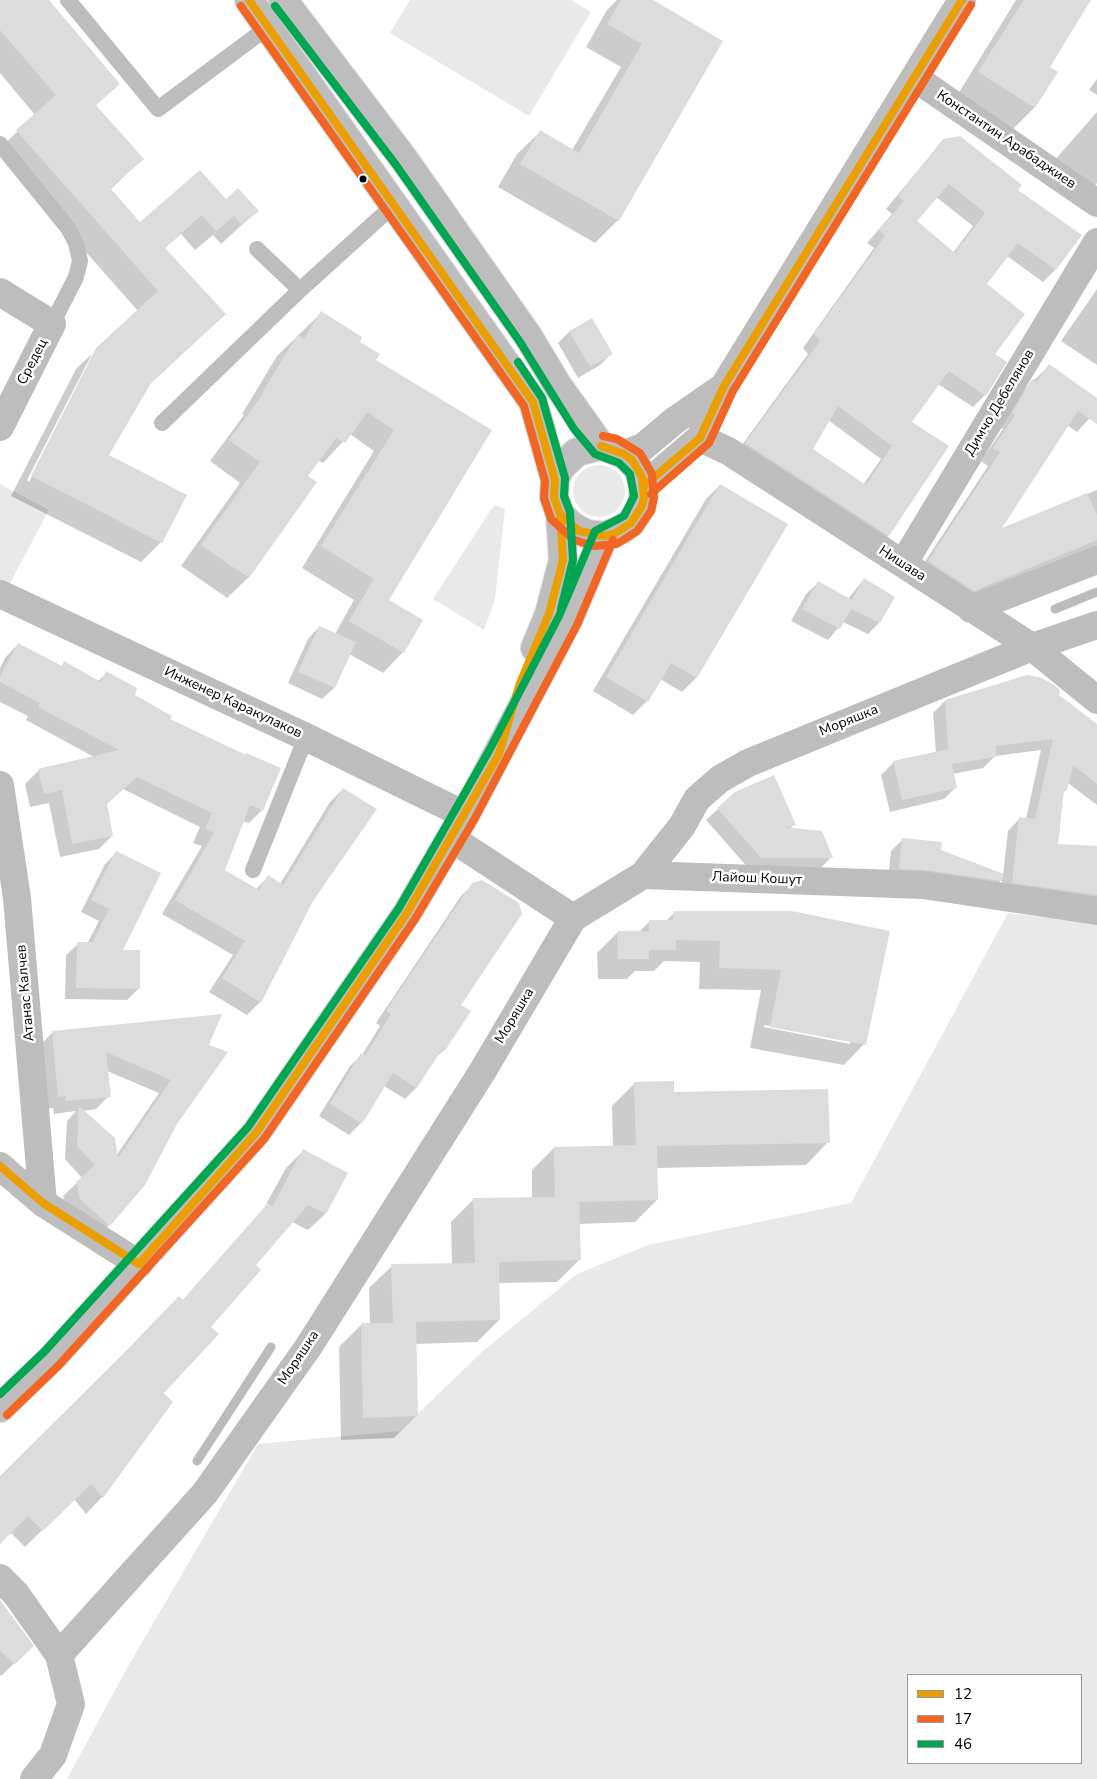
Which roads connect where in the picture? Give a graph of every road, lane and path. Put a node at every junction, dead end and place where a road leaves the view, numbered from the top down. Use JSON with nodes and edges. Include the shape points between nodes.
{"nodes":[{"id":1,"x":68,"y":0,"type":"edge"},
{"id":2,"x":249,"y":0,"type":"edge"},
{"id":3,"x":283,"y":0,"type":"edge"},
{"id":4,"x":962,"y":0,"type":"edge"},
{"id":5,"x":268,"y":27,"type":"junction"},
{"id":6,"x":915,"y":78,"type":"junction"},
{"id":7,"x":0,"y":144,"type":"edge"},
{"id":8,"x":1097,"y":203,"type":"edge"},
{"id":9,"x":395,"y":204,"type":"junction"},
{"id":10,"x":1097,"y":242,"type":"edge"},
{"id":11,"x":257,"y":249,"type":"dead end"},
{"id":12,"x":300,"y":290,"type":"junction"},
{"id":13,"x":0,"y":292,"type":"edge"},
{"id":14,"x":52,"y":324,"type":"junction"},
{"id":15,"x":724,"y":386,"type":"junction"},
{"id":16,"x":162,"y":423,"type":"dead end"},
{"id":17,"x":0,"y":427,"type":"edge"},
{"id":18,"x":700,"y":438,"type":"junction"},
{"id":19,"x":612,"y":450,"type":"junction"},
{"id":20,"x":555,"y":480,"type":"junction"},
{"id":21,"x":644,"y":486,"type":"junction"},
{"id":22,"x":560,"y":514,"type":"junction"},
{"id":23,"x":604,"y":536,"type":"junction"},
{"id":24,"x":1097,"y":560,"type":"edge"},
{"id":25,"x":902,"y":564,"type":"junction"},
{"id":26,"x":0,"y":594,"type":"edge"},
{"id":27,"x":972,"y":609,"type":"junction"},
{"id":28,"x":1097,"y":625,"type":"edge"},
{"id":29,"x":1032,"y":647,"type":"junction"},
{"id":30,"x":1097,"y":700,"type":"edge"},
{"id":31,"x":306,"y":737,"type":"junction"},
{"id":32,"x":499,"y":754,"type":"junction"},
{"id":33,"x":0,"y":785,"type":"edge"},
{"id":34,"x":458,"y":826,"type":"junction"},
{"id":35,"x":253,"y":870,"type":"dead end"},
{"id":36,"x":643,"y":875,"type":"junction"},
{"id":37,"x":1097,"y":910,"type":"edge"},
{"id":38,"x":573,"y":918,"type":"junction"},
{"id":39,"x":0,"y":1166,"type":"edge"},
{"id":40,"x":43,"y":1202,"type":"junction"},
{"id":41,"x":139,"y":1264,"type":"junction"},
{"id":42,"x":0,"y":1408,"type":"edge"},
{"id":43,"x":0,"y":1578,"type":"edge"},
{"id":44,"x":59,"y":1655,"type":"junction"},
{"id":45,"x":34,"y":1779,"type":"edge"}],
"edges":[{"from":1,"to":5,"type":"lane","via":[[158,109]]},
{"from":2,"to":5,"type":"street"},
{"from":3,"to":19,"type":"street","via":[[404,159],[528,336],[558,386]]},
{"from":4,"to":6,"type":"street"},
{"from":5,"to":9,"type":"street"},
{"from":6,"to":8,"type":"street","name":"Константин Арабаджиев"},
{"from":6,"to":15,"type":"street"},
{"from":7,"to":14,"type":"lane","via":[[68,228],[76,244],[80,261],[76,277]]},
{"from":9,"to":12,"type":"lane"},
{"from":9,"to":20,"type":"street","via":[[533,402]]},
{"from":10,"to":25,"type":"street","name":"Димчо Дебелянов"},
{"from":11,"to":12,"type":"lane"},
{"from":12,"to":16,"type":"lane"},
{"from":13,"to":14,"type":"street","name":"Средец"},
{"from":14,"to":17,"type":"street","name":"Средец"},
{"from":15,"to":18,"type":"street"},
{"from":15,"to":19,"type":"street","via":[[643,447]]},
{"from":18,"to":21,"type":"street"},
{"from":18,"to":25,"type":"street","name":"Нишава","via":[[728,451]]},
{"from":19,"to":20,"type":"street","via":[[589,447],[568,459]]},
{"from":19,"to":21,"type":"street","via":[[638,468]]},
{"from":20,"to":22,"type":"street","via":[[554,497]]},
{"from":21,"to":23,"type":"street","via":[[637,516],[622,529]]},
{"from":22,"to":23,"type":"street","via":[[579,531]]},
{"from":22,"to":32,"type":"street","via":[[563,560],[549,614],[520,683]]},
{"from":23,"to":32,"type":"street","via":[[568,620]]},
{"from":24,"to":27,"type":"street"},
{"from":25,"to":27,"type":"street","name":"Нишава"},
{"from":26,"to":31,"type":"street","name":"Инженер Каракулаков"},
{"from":27,"to":29,"type":"street","name":"Нишава"},
{"from":28,"to":29,"type":"street","name":"Моряшка"},
{"from":29,"to":30,"type":"street","name":"Нишава"},
{"from":29,"to":36,"type":"street","name":"Моряшка","via":[[748,763],[720,779],[697,800],[668,846]]},
{"from":31,"to":34,"type":"street","name":"Инженер Каракулаков"},
{"from":31,"to":35,"type":"lane"},
{"from":32,"to":34,"type":"street"},
{"from":33,"to":40,"type":"street","name":"Атанас Калчев","via":[[17,898]]},
{"from":34,"to":38,"type":"street"},
{"from":34,"to":41,"type":"street","via":[[407,913],[256,1133]]},
{"from":36,"to":37,"type":"street","name":"Лайош Кошут","via":[[923,885]]},
{"from":36,"to":38,"type":"street"},
{"from":38,"to":44,"type":"street","name":"Моряшка","via":[[482,1072],[309,1346],[205,1493]]},
{"from":39,"to":40,"type":"street"},
{"from":40,"to":41,"type":"street"},
{"from":41,"to":42,"type":"street","via":[[52,1358]]},
{"from":43,"to":44,"type":"street","via":[[16,1594]]},
{"from":44,"to":45,"type":"street","via":[[71,1704],[53,1755]]}]}
